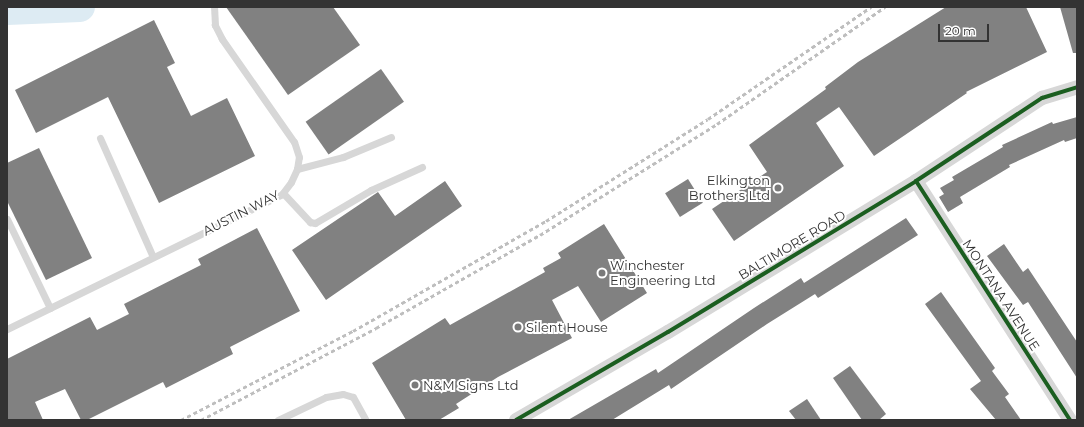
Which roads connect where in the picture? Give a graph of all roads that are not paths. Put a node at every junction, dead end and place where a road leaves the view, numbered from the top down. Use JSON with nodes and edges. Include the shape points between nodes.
{"nodes":[{"id":1,"x":214,"y":7,"type":"edge"},
{"id":2,"x":1077,"y":87,"type":"edge"},
{"id":3,"x":391,"y":137,"type":"dead end"},
{"id":4,"x":100,"y":138,"type":"dead end"},
{"id":5,"x":422,"y":167,"type":"dead end"},
{"id":6,"x":298,"y":169,"type":"junction"},
{"id":7,"x":916,"y":181,"type":"junction"},
{"id":8,"x":283,"y":192,"type":"junction"},
{"id":9,"x":7,"y":219,"type":"edge"},
{"id":10,"x":153,"y":257,"type":"junction"},
{"id":11,"x":50,"y":308,"type":"junction"},
{"id":12,"x":7,"y":329,"type":"edge"},
{"id":13,"x":278,"y":420,"type":"edge"},
{"id":14,"x":366,"y":420,"type":"edge"},
{"id":15,"x":516,"y":420,"type":"edge"},
{"id":16,"x":1070,"y":420,"type":"edge"}],
"edges":[{"from":1,"to":6,"type":"lane","via":[[215,25],[222,39],[294,142],[299,157]]},
{"from":2,"to":7,"type":"street","name":"BALTIMORE ROAD","via":[[1042,98]]},
{"from":3,"to":6,"type":"lane","via":[[343,158]]},
{"from":4,"to":10,"type":"lane"},
{"from":5,"to":8,"type":"lane","via":[[371,190],[315,223],[310,222]]},
{"from":6,"to":8,"type":"lane","name":"AUSTIN WAY"},
{"from":7,"to":15,"type":"street","name":"BALTIMORE ROAD","via":[[668,332]]},
{"from":7,"to":16,"type":"street","name":"MONTANA AVENUE"},
{"from":8,"to":10,"type":"lane","name":"AUSTIN WAY"},
{"from":9,"to":11,"type":"lane"},
{"from":10,"to":11,"type":"lane","name":"AUSTIN WAY"},
{"from":11,"to":12,"type":"lane","name":"AUSTIN WAY"},
{"from":13,"to":14,"type":"lane","via":[[326,397],[343,394],[353,397]]}]}
